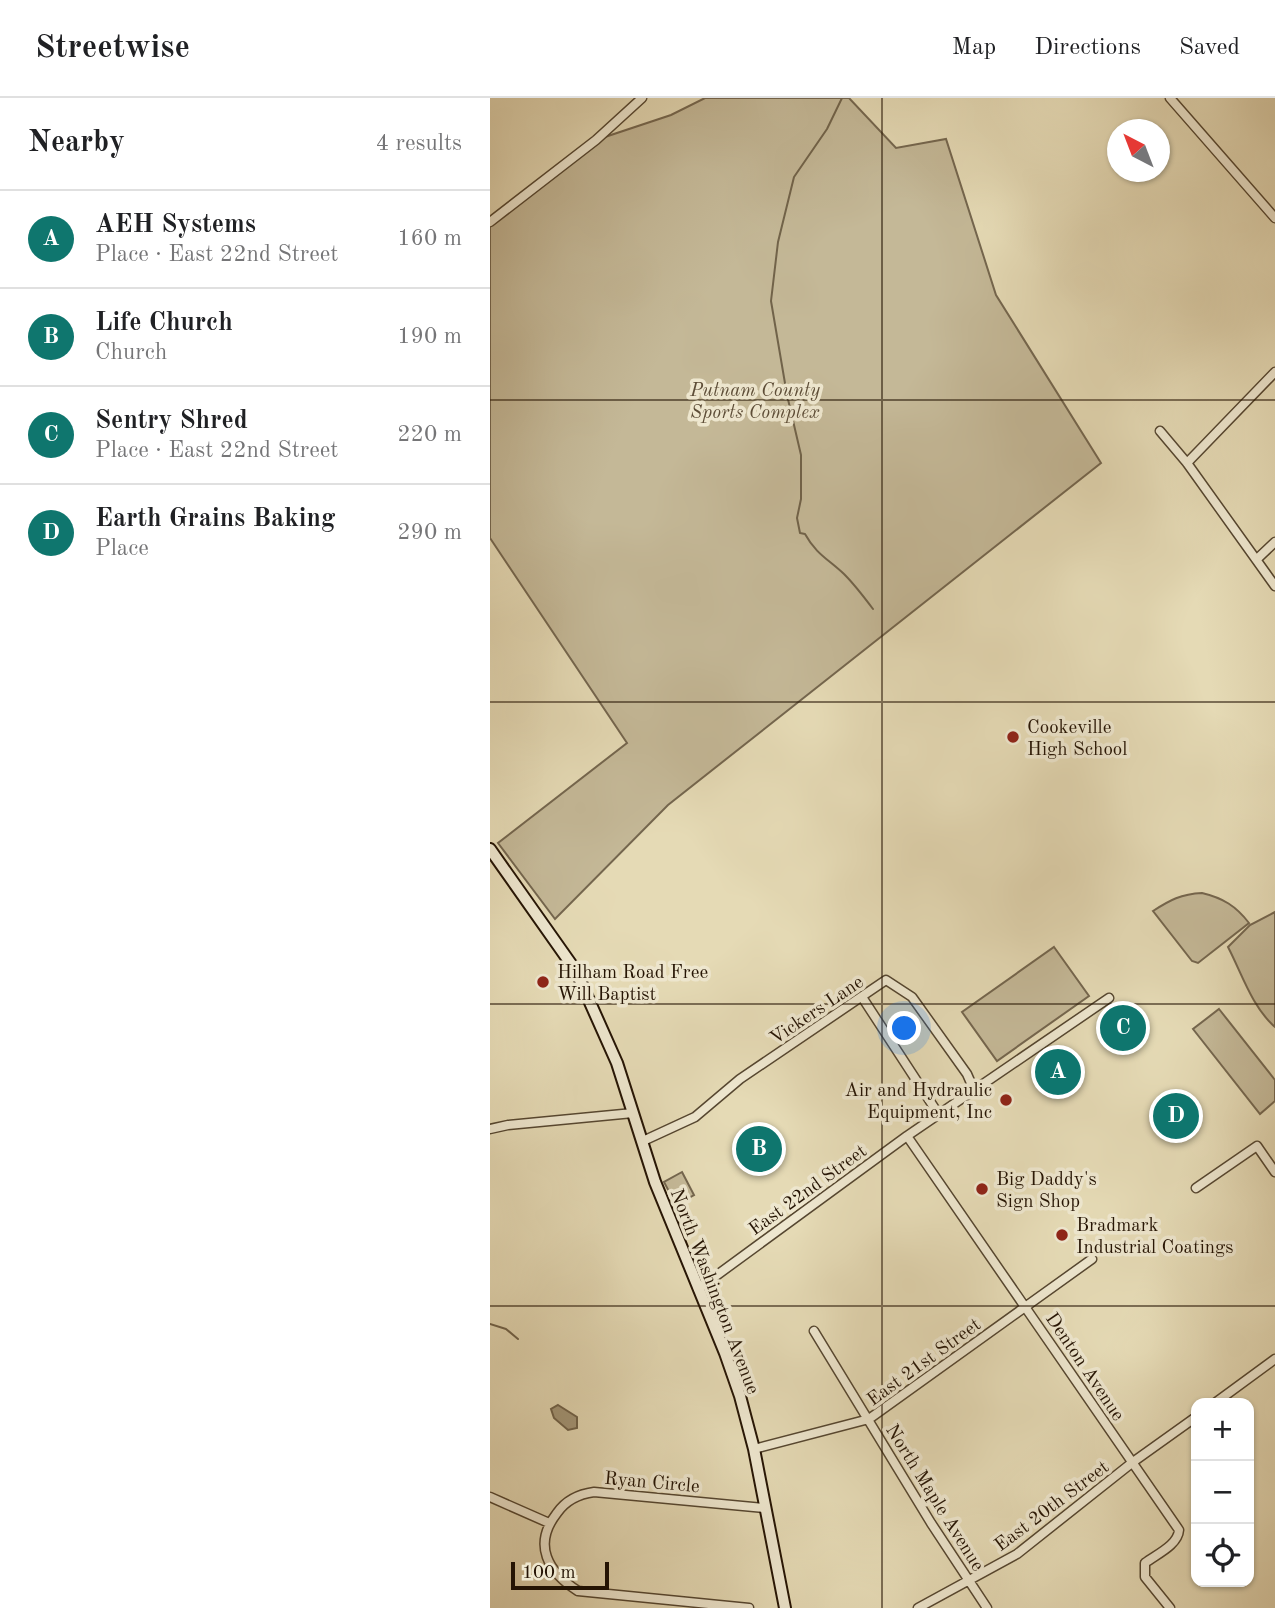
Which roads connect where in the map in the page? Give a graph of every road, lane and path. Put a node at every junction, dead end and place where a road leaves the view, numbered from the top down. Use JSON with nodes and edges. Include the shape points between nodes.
{"nodes":[{"id":1,"x":642,"y":98,"type":"edge"},
{"id":2,"x":1170,"y":98,"type":"edge"},
{"id":3,"x":1275,"y":218,"type":"edge"},
{"id":4,"x":490,"y":222,"type":"edge"},
{"id":5,"x":1275,"y":372,"type":"edge"},
{"id":6,"x":1160,"y":430,"type":"dead end"},
{"id":7,"x":1187,"y":463,"type":"junction"},
{"id":8,"x":1275,"y":542,"type":"edge"},
{"id":9,"x":1257,"y":558,"type":"junction"},
{"id":10,"x":1275,"y":586,"type":"edge"},
{"id":11,"x":490,"y":849,"type":"edge"},
{"id":12,"x":862,"y":997,"type":"junction"},
{"id":13,"x":1109,"y":998,"type":"dead end"},
{"id":14,"x":974,"y":1090,"type":"junction"},
{"id":15,"x":633,"y":1113,"type":"junction"},
{"id":16,"x":939,"y":1115,"type":"junction"},
{"id":17,"x":490,"y":1129,"type":"edge"},
{"id":18,"x":907,"y":1136,"type":"junction"},
{"id":19,"x":643,"y":1141,"type":"junction"},
{"id":20,"x":1275,"y":1172,"type":"edge"},
{"id":21,"x":1196,"y":1188,"type":"dead end"},
{"id":22,"x":1092,"y":1259,"type":"dead end"},
{"id":23,"x":698,"y":1289,"type":"junction"},
{"id":24,"x":1026,"y":1306,"type":"junction"},
{"id":25,"x":814,"y":1331,"type":"dead end"},
{"id":26,"x":1275,"y":1359,"type":"edge"},
{"id":27,"x":1222,"y":1398,"type":"edge"},
{"id":28,"x":869,"y":1419,"type":"junction"},
{"id":29,"x":1191,"y":1421,"type":"edge"},
{"id":30,"x":754,"y":1449,"type":"junction"},
{"id":31,"x":1133,"y":1462,"type":"junction"},
{"id":32,"x":490,"y":1497,"type":"edge"},
{"id":33,"x":765,"y":1508,"type":"junction"},
{"id":34,"x":549,"y":1523,"type":"junction"},
{"id":35,"x":970,"y":1581,"type":"junction"},
{"id":36,"x":749,"y":1608,"type":"edge"},
{"id":37,"x":785,"y":1608,"type":"edge"},
{"id":38,"x":918,"y":1608,"type":"edge"},
{"id":39,"x":987,"y":1608,"type":"edge"},
{"id":40,"x":1170,"y":1608,"type":"edge"}],
"edges":[{"from":1,"to":4,"type":"street"},
{"from":2,"to":3,"type":"street"},
{"from":5,"to":7,"type":"street"},
{"from":6,"to":7,"type":"street"},
{"from":7,"to":9,"type":"street"},
{"from":8,"to":9,"type":"street"},
{"from":9,"to":10,"type":"street"},
{"from":11,"to":15,"type":"main road","name":"North Washington Avenue","via":[[576,971],[617,1063]]},
{"from":12,"to":14,"type":"street","name":"Vickers Lane","via":[[886,980],[912,997]]},
{"from":12,"to":16,"type":"street"},
{"from":12,"to":19,"type":"street","name":"Vickers Lane","via":[[740,1079],[695,1117]]},
{"from":13,"to":14,"type":"street","name":"East 22nd Street"},
{"from":14,"to":16,"type":"street","name":"East 22nd Street"},
{"from":15,"to":17,"type":"street"},
{"from":15,"to":19,"type":"main road","name":"North Washington Avenue"},
{"from":16,"to":18,"type":"street","name":"East 22nd Street"},
{"from":18,"to":23,"type":"street","name":"East 22nd Street"},
{"from":18,"to":24,"type":"street","name":"Denton Avenue"},
{"from":19,"to":23,"type":"main road","name":"North Washington Avenue"},
{"from":20,"to":21,"type":"street","via":[[1257,1146]]},
{"from":22,"to":24,"type":"street","name":"East 21st Street"},
{"from":23,"to":30,"type":"main road","name":"North Washington Avenue","via":[[740,1396]]},
{"from":24,"to":28,"type":"street","name":"East 21st Street"},
{"from":24,"to":31,"type":"street","name":"Denton Avenue"},
{"from":25,"to":28,"type":"street","name":"North Maple Avenue"},
{"from":26,"to":27,"type":"street"},
{"from":28,"to":30,"type":"street","name":"East 21st Street"},
{"from":28,"to":35,"type":"street","name":"North Maple Avenue"},
{"from":29,"to":31,"type":"street","name":"East 20th Street"},
{"from":30,"to":33,"type":"main road","name":"North Washington Avenue"},
{"from":31,"to":35,"type":"street","name":"East 20th Street","via":[[1018,1553]]},
{"from":31,"to":40,"type":"street","name":"Denton Avenue","via":[[1179,1530],[1173,1543],[1145,1563],[1145,1577]]},
{"from":32,"to":34,"type":"street"},
{"from":33,"to":34,"type":"street","name":"Ryan Circle","via":[[594,1492],[572,1499]]},
{"from":33,"to":37,"type":"main road","name":"North Washington Avenue"},
{"from":34,"to":36,"type":"street","via":[[544,1538],[550,1563],[562,1581],[578,1591]]},
{"from":35,"to":38,"type":"street","name":"East 20th Street"},
{"from":35,"to":39,"type":"street","name":"North Maple Avenue"}]}
